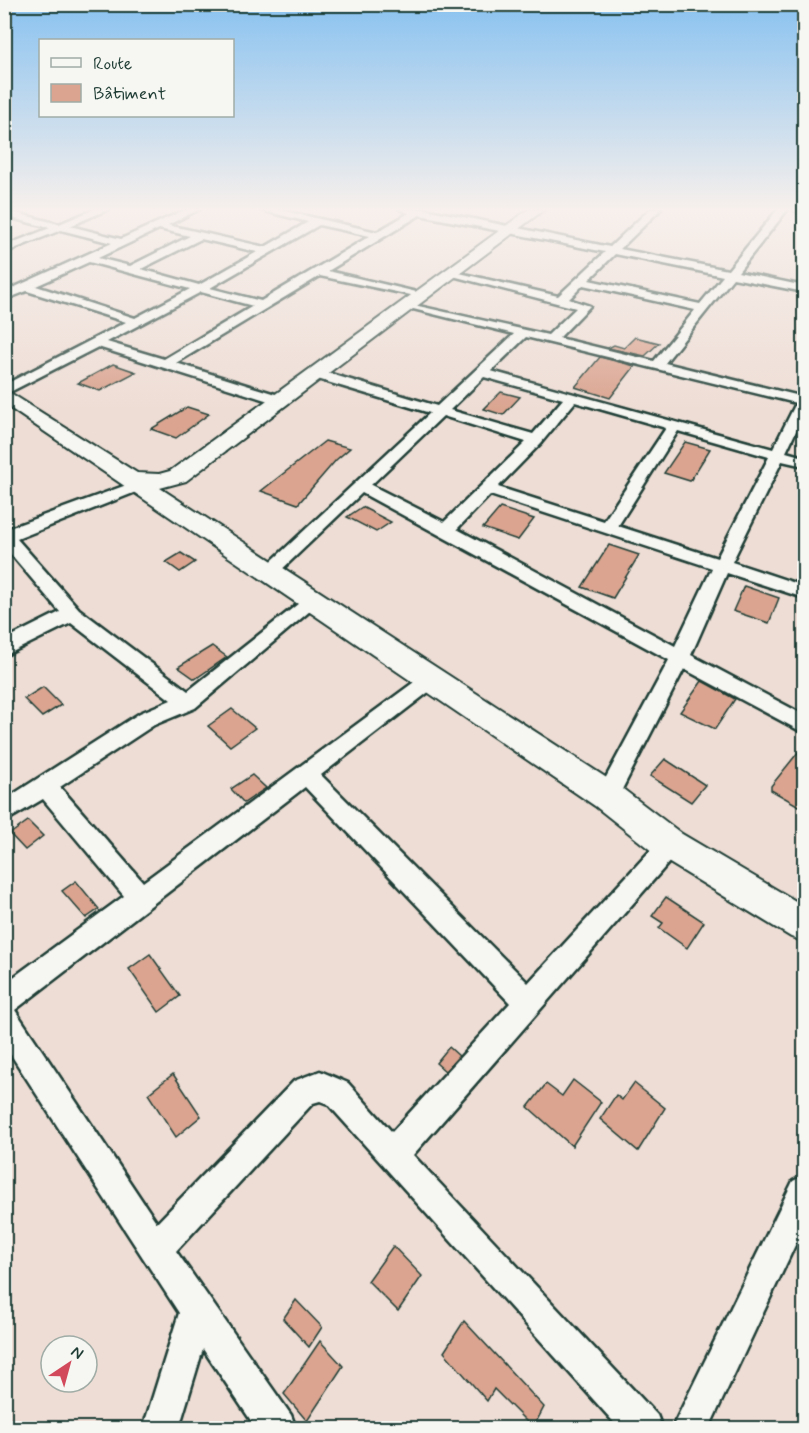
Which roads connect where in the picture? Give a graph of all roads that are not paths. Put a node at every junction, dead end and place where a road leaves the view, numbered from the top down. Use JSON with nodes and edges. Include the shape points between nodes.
{"nodes":[{"id":1,"x":50,"y":276,"type":"edge"},
{"id":2,"x":154,"y":276,"type":"edge"},
{"id":3,"x":223,"y":276,"type":"edge"},
{"id":4,"x":314,"y":276,"type":"edge"},
{"id":5,"x":333,"y":276,"type":"edge"},
{"id":6,"x":448,"y":276,"type":"edge"},
{"id":7,"x":459,"y":276,"type":"edge"},
{"id":8,"x":585,"y":276,"type":"edge"},
{"id":9,"x":732,"y":276,"type":"edge"},
{"id":10,"x":737,"y":276,"type":"edge"},
{"id":11,"x":579,"y":282,"type":"junction"},
{"id":12,"x":27,"y":287,"type":"junction"},
{"id":13,"x":201,"y":288,"type":"junction"},
{"id":14,"x":804,"y":289,"type":"edge"},
{"id":15,"x":4,"y":297,"type":"edge"},
{"id":16,"x":415,"y":300,"type":"junction"},
{"id":17,"x":561,"y":300,"type":"junction"},
{"id":18,"x":265,"y":306,"type":"junction"},
{"id":19,"x":705,"y":309,"type":"junction"},
{"id":20,"x":134,"y":321,"type":"junction"},
{"id":21,"x":524,"y":332,"type":"junction"},
{"id":22,"x":551,"y":339,"type":"junction"},
{"id":23,"x":94,"y":342,"type":"junction"},
{"id":24,"x":167,"y":363,"type":"junction"},
{"id":25,"x":658,"y":364,"type":"junction"},
{"id":26,"x":481,"y":372,"type":"junction"},
{"id":27,"x":316,"y":374,"type":"junction"},
{"id":28,"x":4,"y":393,"type":"edge"},
{"id":29,"x":570,"y":399,"type":"junction"},
{"id":30,"x":280,"y":400,"type":"junction"},
{"id":31,"x":804,"y":401,"type":"edge"},
{"id":32,"x":440,"y":411,"type":"junction"},
{"id":33,"x":674,"y":427,"type":"junction"},
{"id":34,"x":536,"y":440,"type":"junction"},
{"id":35,"x":776,"y":454,"type":"junction"},
{"id":36,"x":804,"y":462,"type":"edge"},
{"id":37,"x":178,"y":476,"type":"junction"},
{"id":38,"x":136,"y":482,"type":"junction"},
{"id":39,"x":360,"y":486,"type":"junction"},
{"id":40,"x":488,"y":489,"type":"junction"},
{"id":41,"x":166,"y":502,"type":"junction"},
{"id":42,"x":607,"y":529,"type":"junction"},
{"id":43,"x":446,"y":530,"type":"junction"},
{"id":44,"x":5,"y":537,"type":"edge"},
{"id":45,"x":722,"y":565,"type":"junction"},
{"id":46,"x":270,"y":571,"type":"junction"},
{"id":47,"x":804,"y":592,"type":"edge"},
{"id":48,"x":314,"y":600,"type":"junction"},
{"id":49,"x":72,"y":614,"type":"junction"},
{"id":50,"x":4,"y":649,"type":"edge"},
{"id":51,"x":680,"y":657,"type":"junction"},
{"id":52,"x":432,"y":679,"type":"junction"},
{"id":53,"x":188,"y":702,"type":"junction"},
{"id":54,"x":804,"y":725,"type":"edge"},
{"id":55,"x":306,"y":774,"type":"junction"},
{"id":56,"x":45,"y":785,"type":"junction"},
{"id":57,"x":607,"y":796,"type":"junction"},
{"id":58,"x":4,"y":812,"type":"edge"},
{"id":59,"x":670,"y":845,"type":"junction"},
{"id":60,"x":142,"y":899,"type":"junction"},
{"id":61,"x":804,"y":925,"type":"edge"},
{"id":62,"x":4,"y":1001,"type":"edge"},
{"id":63,"x":528,"y":1002,"type":"junction"},
{"id":64,"x":4,"y":1018,"type":"edge"},
{"id":65,"x":392,"y":1155,"type":"junction"},
{"id":66,"x":804,"y":1192,"type":"edge"},
{"id":67,"x":154,"y":1249,"type":"junction"},
{"id":68,"x":197,"y":1310,"type":"junction"},
{"id":69,"x":161,"y":1428,"type":"edge"},
{"id":70,"x":278,"y":1428,"type":"edge"},
{"id":71,"x":644,"y":1428,"type":"edge"},
{"id":72,"x":690,"y":1428,"type":"edge"}],
"edges":[{"from":1,"to":12,"type":"street"},
{"from":2,"to":13,"type":"street"},
{"from":3,"to":13,"type":"street"},
{"from":4,"to":18,"type":"street"},
{"from":5,"to":16,"type":"street"},
{"from":6,"to":16,"type":"street"},
{"from":7,"to":17,"type":"street"},
{"from":8,"to":11,"type":"street"},
{"from":9,"to":19,"type":"street"},
{"from":10,"to":14,"type":"street"},
{"from":11,"to":17,"type":"street"},
{"from":11,"to":19,"type":"street"},
{"from":12,"to":15,"type":"street"},
{"from":12,"to":20,"type":"street"},
{"from":13,"to":18,"type":"street"},
{"from":13,"to":20,"type":"street"},
{"from":16,"to":21,"type":"street"},
{"from":16,"to":27,"type":"street"},
{"from":17,"to":22,"type":"street","via":[[584,306]]},
{"from":18,"to":24,"type":"street"},
{"from":19,"to":25,"type":"street"},
{"from":20,"to":23,"type":"street"},
{"from":21,"to":22,"type":"street"},
{"from":21,"to":26,"type":"street"},
{"from":22,"to":25,"type":"street"},
{"from":23,"to":24,"type":"street"},
{"from":23,"to":28,"type":"street"},
{"from":24,"to":30,"type":"street"},
{"from":25,"to":31,"type":"street"},
{"from":26,"to":29,"type":"street"},
{"from":26,"to":32,"type":"street"},
{"from":27,"to":30,"type":"street"},
{"from":27,"to":32,"type":"street"},
{"from":28,"to":38,"type":"street"},
{"from":29,"to":33,"type":"street"},
{"from":29,"to":34,"type":"street"},
{"from":30,"to":37,"type":"street"},
{"from":31,"to":35,"type":"street"},
{"from":32,"to":34,"type":"street"},
{"from":32,"to":39,"type":"street"},
{"from":33,"to":35,"type":"street"},
{"from":33,"to":42,"type":"street"},
{"from":34,"to":40,"type":"street"},
{"from":35,"to":36,"type":"street"},
{"from":35,"to":45,"type":"street"},
{"from":37,"to":38,"type":"street"},
{"from":37,"to":41,"type":"street"},
{"from":38,"to":41,"type":"street"},
{"from":38,"to":44,"type":"street"},
{"from":39,"to":43,"type":"street"},
{"from":39,"to":46,"type":"street"},
{"from":40,"to":42,"type":"street"},
{"from":40,"to":43,"type":"street"},
{"from":41,"to":46,"type":"street"},
{"from":42,"to":45,"type":"street"},
{"from":43,"to":51,"type":"street"},
{"from":44,"to":49,"type":"street"},
{"from":45,"to":47,"type":"street"},
{"from":45,"to":51,"type":"street"},
{"from":46,"to":48,"type":"street"},
{"from":48,"to":52,"type":"street"},
{"from":48,"to":53,"type":"street"},
{"from":49,"to":50,"type":"street"},
{"from":49,"to":53,"type":"street"},
{"from":51,"to":54,"type":"street"},
{"from":51,"to":57,"type":"street"},
{"from":52,"to":55,"type":"street"},
{"from":52,"to":57,"type":"street"},
{"from":53,"to":56,"type":"street","via":[[147,719]]},
{"from":55,"to":60,"type":"street"},
{"from":55,"to":63,"type":"street"},
{"from":56,"to":58,"type":"street"},
{"from":56,"to":60,"type":"street"},
{"from":57,"to":59,"type":"street"},
{"from":59,"to":61,"type":"street"},
{"from":59,"to":63,"type":"street"},
{"from":60,"to":62,"type":"street"},
{"from":63,"to":65,"type":"street"},
{"from":64,"to":67,"type":"street"},
{"from":65,"to":67,"type":"street","via":[[338,1093],[320,1086],[304,1091]]},
{"from":65,"to":71,"type":"street"},
{"from":66,"to":72,"type":"street"},
{"from":67,"to":68,"type":"street"},
{"from":68,"to":69,"type":"street"},
{"from":68,"to":70,"type":"street"}]}
